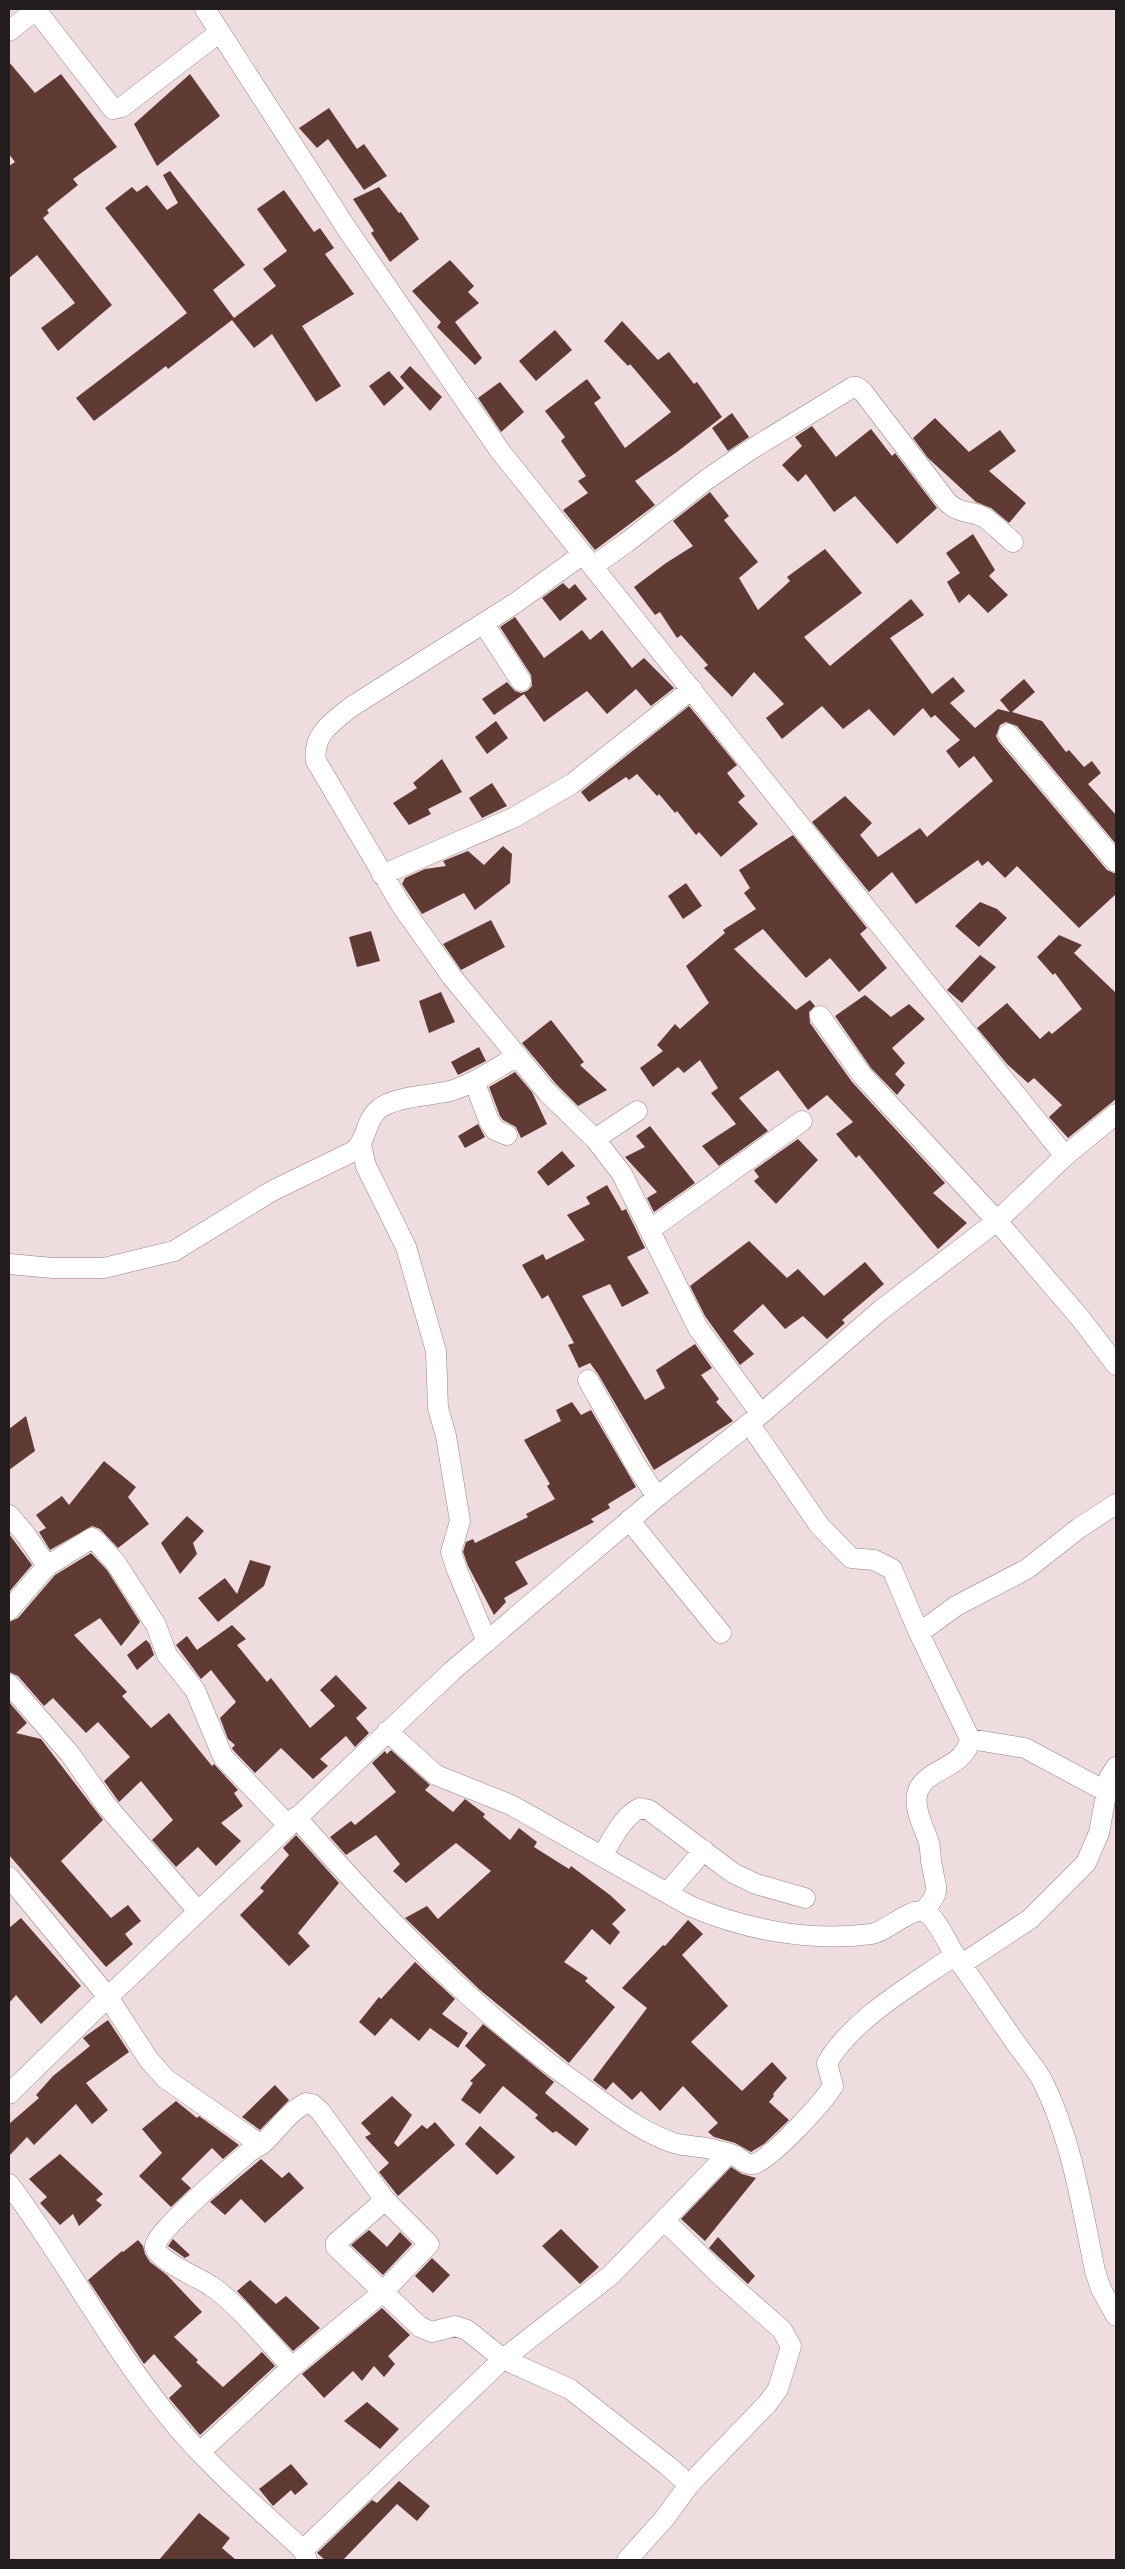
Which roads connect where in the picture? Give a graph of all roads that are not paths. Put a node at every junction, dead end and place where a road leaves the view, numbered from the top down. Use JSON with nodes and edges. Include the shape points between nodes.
{"nodes":[{"id":1,"x":205,"y":9,"type":"edge"},
{"id":2,"x":37,"y":10,"type":"edge"},
{"id":3,"x":9,"y":31,"type":"edge"},
{"id":4,"x":220,"y":32,"type":"junction"},
{"id":5,"x":1013,"y":542,"type":"dead end"},
{"id":6,"x":588,"y":560,"type":"junction"},
{"id":7,"x":484,"y":624,"type":"junction"},
{"id":8,"x":521,"y":681,"type":"dead end"},
{"id":9,"x":692,"y":689,"type":"junction"},
{"id":10,"x":1008,"y":734,"type":"dead end"},
{"id":11,"x":1116,"y":862,"type":"edge"},
{"id":12,"x":382,"y":875,"type":"junction"},
{"id":13,"x":820,"y":1016,"type":"dead end"},
{"id":14,"x":518,"y":1056,"type":"junction"},
{"id":15,"x":474,"y":1081,"type":"junction"},
{"id":16,"x":637,"y":1111,"type":"dead end"},
{"id":17,"x":1116,"y":1114,"type":"edge"},
{"id":18,"x":802,"y":1120,"type":"dead end"},
{"id":19,"x":507,"y":1135,"type":"dead end"},
{"id":20,"x":595,"y":1139,"type":"junction"},
{"id":21,"x":361,"y":1145,"type":"junction"},
{"id":22,"x":1065,"y":1156,"type":"junction"},
{"id":23,"x":997,"y":1221,"type":"junction"},
{"id":24,"x":651,"y":1229,"type":"junction"},
{"id":25,"x":9,"y":1264,"type":"edge"},
{"id":26,"x":1116,"y":1365,"type":"edge"},
{"id":27,"x":588,"y":1380,"type":"dead end"},
{"id":28,"x":755,"y":1418,"type":"junction"},
{"id":29,"x":657,"y":1497,"type":"junction"},
{"id":30,"x":1116,"y":1504,"type":"edge"},
{"id":31,"x":9,"y":1515,"type":"edge"},
{"id":32,"x":628,"y":1520,"type":"junction"},
{"id":33,"x":47,"y":1566,"type":"junction"},
{"id":34,"x":9,"y":1610,"type":"edge"},
{"id":35,"x":721,"y":1633,"type":"dead end"},
{"id":36,"x":920,"y":1633,"type":"junction"},
{"id":37,"x":486,"y":1642,"type":"junction"},
{"id":38,"x":9,"y":1684,"type":"edge"},
{"id":39,"x":387,"y":1731,"type":"junction"},
{"id":40,"x":970,"y":1740,"type":"junction"},
{"id":41,"x":1116,"y":1767,"type":"edge"},
{"id":42,"x":1107,"y":1792,"type":"junction"},
{"id":43,"x":292,"y":1821,"type":"junction"},
{"id":44,"x":704,"y":1850,"type":"junction"},
{"id":45,"x":602,"y":1856,"type":"junction"},
{"id":46,"x":9,"y":1877,"type":"edge"},
{"id":47,"x":667,"y":1893,"type":"junction"},
{"id":48,"x":805,"y":1898,"type":"dead end"},
{"id":49,"x":198,"y":1911,"type":"junction"},
{"id":50,"x":924,"y":1911,"type":"junction"},
{"id":51,"x":958,"y":1960,"type":"junction"},
{"id":52,"x":108,"y":1997,"type":"junction"},
{"id":53,"x":9,"y":2094,"type":"edge"},
{"id":54,"x":261,"y":2145,"type":"junction"},
{"id":55,"x":728,"y":2154,"type":"junction"},
{"id":56,"x":9,"y":2184,"type":"edge"},
{"id":57,"x":385,"y":2200,"type":"junction"},
{"id":58,"x":665,"y":2221,"type":"junction"},
{"id":59,"x":383,"y":2292,"type":"junction"},
{"id":60,"x":1116,"y":2316,"type":"edge"},
{"id":61,"x":502,"y":2359,"type":"junction"},
{"id":62,"x":292,"y":2367,"type":"junction"},
{"id":63,"x":200,"y":2452,"type":"junction"},
{"id":64,"x":688,"y":2485,"type":"junction"},
{"id":65,"x":305,"y":2555,"type":"edge"},
{"id":66,"x":628,"y":2560,"type":"edge"}],
"edges":[{"from":1,"to":4,"type":"street"},
{"from":2,"to":3,"type":"street"},
{"from":2,"to":4,"type":"street","via":[[116,110]]},
{"from":4,"to":6,"type":"street","via":[[347,228],[494,442]]},
{"from":5,"to":6,"type":"street","via":[[984,518],[957,511],[948,503],[857,387],[848,389],[742,455]]},
{"from":6,"to":7,"type":"street"},
{"from":6,"to":9,"type":"street"},
{"from":7,"to":8,"type":"street"},
{"from":7,"to":12,"type":"street","via":[[351,707],[328,725],[316,742],[316,762]]},
{"from":9,"to":12,"type":"street","via":[[573,783],[515,818]]},
{"from":9,"to":22,"type":"street"},
{"from":10,"to":11,"type":"street"},
{"from":12,"to":14,"type":"street","via":[[452,977]]},
{"from":13,"to":23,"type":"street","via":[[874,1088]]},
{"from":14,"to":15,"type":"street"},
{"from":14,"to":20,"type":"street","via":[[553,1098]]},
{"from":15,"to":19,"type":"street","via":[[489,1121],[495,1130]]},
{"from":15,"to":21,"type":"street","via":[[451,1091],[392,1102],[379,1109],[369,1122]]},
{"from":16,"to":20,"type":"street"},
{"from":17,"to":22,"type":"street"},
{"from":18,"to":24,"type":"street"},
{"from":20,"to":24,"type":"street","via":[[622,1174]]},
{"from":21,"to":25,"type":"street","via":[[272,1191],[174,1251],[104,1268]]},
{"from":21,"to":37,"type":"street","via":[[366,1166],[406,1247],[436,1351],[438,1408],[446,1436],[460,1521],[451,1552]]},
{"from":22,"to":23,"type":"street"},
{"from":23,"to":26,"type":"street"},
{"from":23,"to":28,"type":"street","via":[[880,1310]]},
{"from":24,"to":28,"type":"street","via":[[698,1328]]},
{"from":27,"to":29,"type":"street"},
{"from":28,"to":29,"type":"street"},
{"from":28,"to":36,"type":"street","via":[[819,1525],[851,1558],[874,1560],[892,1569]]},
{"from":29,"to":32,"type":"street"},
{"from":30,"to":36,"type":"street","via":[[1027,1569],[956,1606]]},
{"from":31,"to":33,"type":"street"},
{"from":32,"to":35,"type":"street"},
{"from":32,"to":37,"type":"street"},
{"from":33,"to":34,"type":"street"},
{"from":33,"to":43,"type":"street","via":[[92,1538],[98,1543],[116,1563],[156,1625],[167,1655],[195,1690],[223,1757]]},
{"from":36,"to":40,"type":"street"},
{"from":37,"to":39,"type":"street"},
{"from":38,"to":49,"type":"street","via":[[70,1754],[106,1805]]},
{"from":39,"to":43,"type":"street"},
{"from":39,"to":45,"type":"street","via":[[436,1775],[512,1805]]},
{"from":40,"to":42,"type":"street","via":[[1025,1748]]},
{"from":40,"to":50,"type":"street","via":[[968,1750],[922,1783],[917,1793],[917,1805],[938,1886],[935,1899]]},
{"from":41,"to":42,"type":"street","via":[[1109,1778]]},
{"from":42,"to":51,"type":"street","via":[[1099,1833],[1086,1863],[1030,1919]]},
{"from":43,"to":49,"type":"street"},
{"from":43,"to":55,"type":"street","via":[[416,1947],[562,2073],[637,2126],[674,2143]]},
{"from":44,"to":45,"type":"street","via":[[650,1810],[640,1808],[622,1824]]},
{"from":44,"to":47,"type":"street"},
{"from":44,"to":48,"type":"street","via":[[733,1873],[756,1884]]},
{"from":45,"to":47,"type":"street"},
{"from":46,"to":52,"type":"street"},
{"from":47,"to":50,"type":"street","via":[[714,1917],[796,1935],[828,1938],[874,1934]]},
{"from":49,"to":52,"type":"street"},
{"from":50,"to":51,"type":"street","via":[[932,1917]]},
{"from":51,"to":55,"type":"street","via":[[874,2013],[844,2039],[827,2063],[833,2086],[826,2098],[768,2156],[753,2164]]},
{"from":51,"to":60,"type":"street","via":[[1042,2080],[1056,2112],[1082,2206],[1095,2271]]},
{"from":52,"to":53,"type":"street"},
{"from":52,"to":54,"type":"street","via":[[149,2060],[166,2079]]},
{"from":54,"to":57,"type":"street","via":[[302,2105],[312,2104]]},
{"from":54,"to":62,"type":"street","via":[[199,2196],[154,2244],[164,2258],[213,2287]]},
{"from":55,"to":58,"type":"street"},
{"from":56,"to":63,"type":"street","via":[[44,2231],[112,2339],[168,2416]]},
{"from":57,"to":59,"type":"street","via":[[428,2244]]},
{"from":57,"to":59,"type":"street","via":[[336,2243],[336,2247]]},
{"from":58,"to":61,"type":"street","via":[[611,2275]]},
{"from":58,"to":64,"type":"street","via":[[782,2330],[791,2346],[778,2389],[767,2404]]},
{"from":59,"to":61,"type":"street","via":[[420,2327],[432,2332],[455,2326],[467,2330]]},
{"from":59,"to":62,"type":"street"},
{"from":61,"to":64,"type":"street","via":[[570,2389]]},
{"from":61,"to":65,"type":"street"},
{"from":62,"to":63,"type":"street"},
{"from":63,"to":65,"type":"street"},
{"from":64,"to":66,"type":"street"}]}
